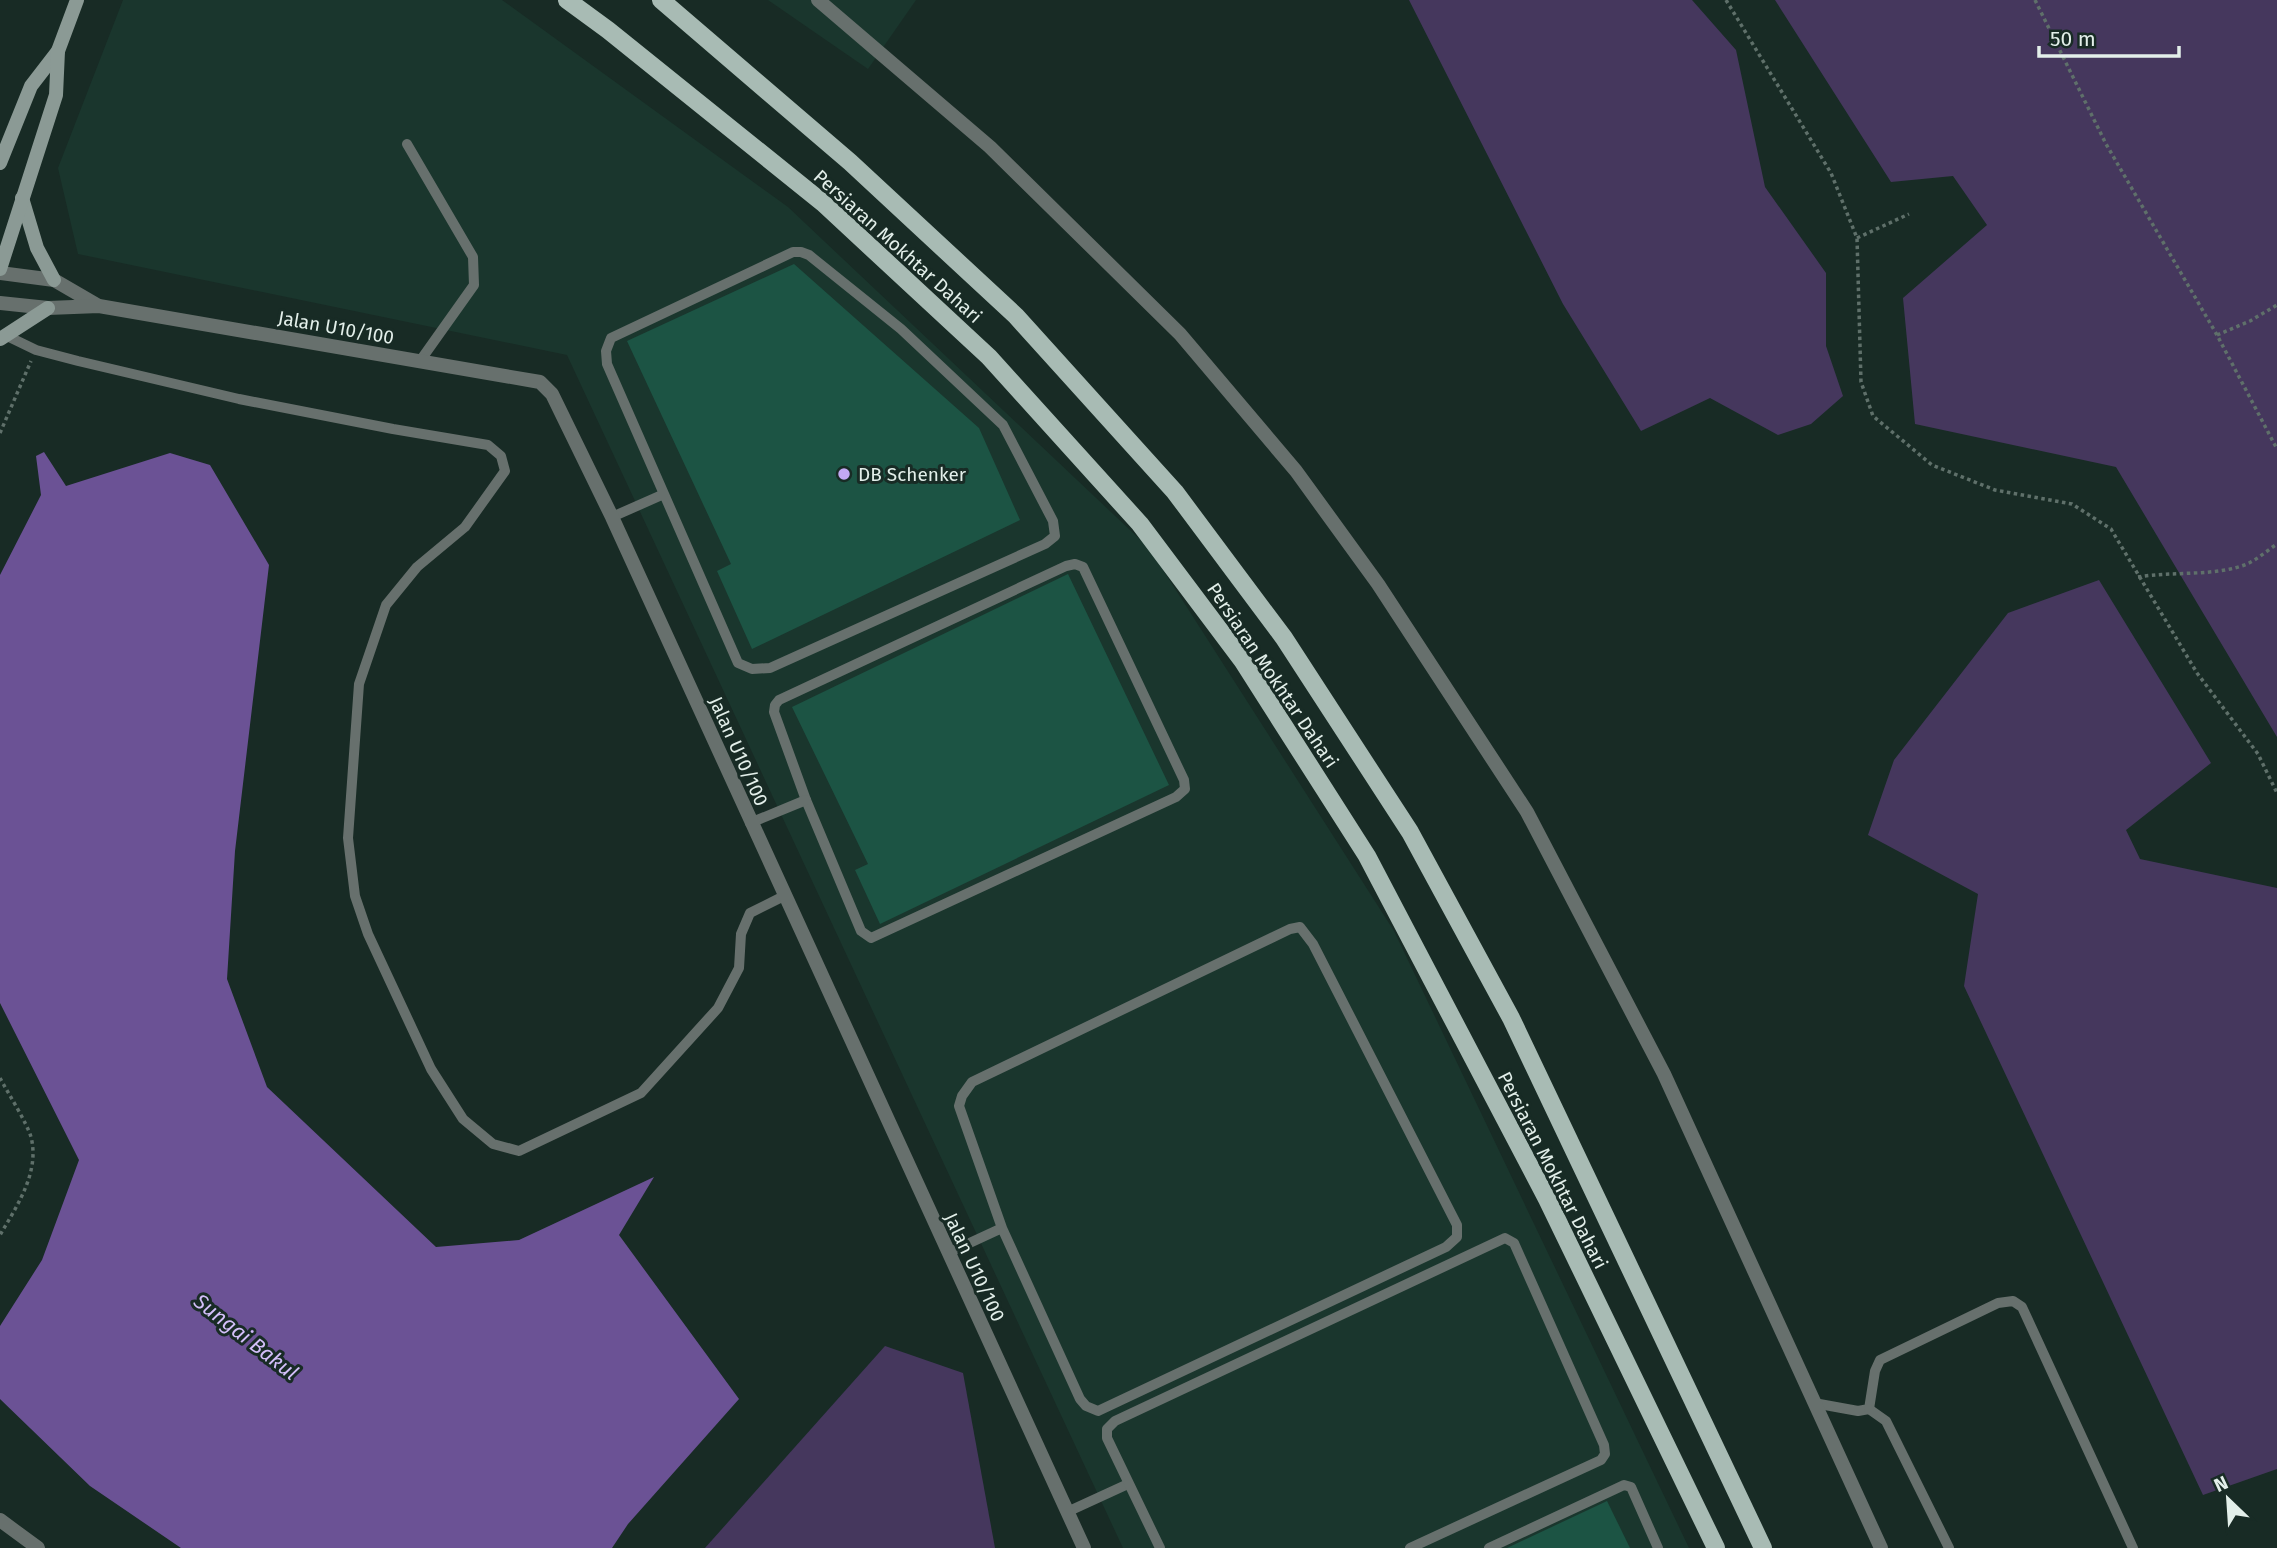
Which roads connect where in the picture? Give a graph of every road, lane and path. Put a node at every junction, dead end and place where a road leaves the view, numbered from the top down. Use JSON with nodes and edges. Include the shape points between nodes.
{"nodes":[{"id":1,"x":77,"y":0,"type":"edge"},
{"id":2,"x":566,"y":0,"type":"edge"},
{"id":3,"x":661,"y":0,"type":"edge"},
{"id":4,"x":817,"y":0,"type":"edge"},
{"id":5,"x":1726,"y":0,"type":"edge"},
{"id":6,"x":2035,"y":0,"type":"edge"},
{"id":7,"x":58,"y":51,"type":"junction"},
{"id":8,"x":407,"y":145,"type":"dead end"},
{"id":9,"x":0,"y":163,"type":"edge"},
{"id":10,"x":22,"y":196,"type":"junction"},
{"id":11,"x":1909,"y":214,"type":"dead end"},
{"id":12,"x":1857,"y":238,"type":"junction"},
{"id":13,"x":0,"y":271,"type":"edge"},
{"id":14,"x":54,"y":280,"type":"junction"},
{"id":15,"x":0,"y":303,"type":"edge"},
{"id":16,"x":2277,"y":305,"type":"edge"},
{"id":17,"x":99,"y":306,"type":"junction"},
{"id":18,"x":48,"y":308,"type":"junction"},
{"id":19,"x":2217,"y":335,"type":"junction"},
{"id":20,"x":3,"y":337,"type":"edge"},
{"id":21,"x":36,"y":350,"type":"junction"},
{"id":22,"x":419,"y":361,"type":"junction"},
{"id":23,"x":0,"y":433,"type":"edge"},
{"id":24,"x":2277,"y":449,"type":"edge"},
{"id":25,"x":664,"y":495,"type":"junction"},
{"id":26,"x":612,"y":517,"type":"junction"},
{"id":27,"x":2277,"y":544,"type":"edge"},
{"id":28,"x":2138,"y":577,"type":"junction"},
{"id":29,"x":2277,"y":793,"type":"edge"},
{"id":30,"x":806,"y":800,"type":"junction"},
{"id":31,"x":750,"y":823,"type":"junction"},
{"id":32,"x":784,"y":896,"type":"junction"},
{"id":33,"x":0,"y":1078,"type":"edge"},
{"id":34,"x":1002,"y":1228,"type":"junction"},
{"id":35,"x":0,"y":1235,"type":"edge"},
{"id":36,"x":948,"y":1254,"type":"junction"},
{"id":37,"x":1814,"y":1403,"type":"junction"},
{"id":38,"x":1869,"y":1409,"type":"junction"},
{"id":39,"x":1128,"y":1484,"type":"junction"},
{"id":40,"x":1067,"y":1512,"type":"junction"},
{"id":41,"x":0,"y":1520,"type":"edge"},
{"id":42,"x":38,"y":1548,"type":"edge"},
{"id":43,"x":1084,"y":1548,"type":"edge"},
{"id":44,"x":1160,"y":1548,"type":"edge"},
{"id":45,"x":1410,"y":1548,"type":"edge"},
{"id":46,"x":1489,"y":1548,"type":"edge"},
{"id":47,"x":1658,"y":1548,"type":"edge"},
{"id":48,"x":1716,"y":1548,"type":"edge"},
{"id":49,"x":1763,"y":1548,"type":"edge"},
{"id":50,"x":1881,"y":1548,"type":"edge"},
{"id":51,"x":1949,"y":1548,"type":"edge"},
{"id":52,"x":2133,"y":1548,"type":"edge"}],
"edges":[{"from":1,"to":7,"type":"street"},
{"from":2,"to":48,"type":"main road","name":"Persiaran Mokhtar Dahari","via":[[823,203],[989,358],[1140,524],[1242,660],[1367,856],[1546,1199]]},
{"from":3,"to":49,"type":"main road","name":"Persiaran Mokhtar Dahari","via":[[850,162],[1016,316],[1175,492],[1284,638],[1409,832],[1511,1018]]},
{"from":4,"to":37,"type":"street","via":[[990,147],[1180,334],[1296,471],[1370,572],[1527,812],[1664,1074]]},
{"from":5,"to":12,"type":"path","via":[[1831,173]]},
{"from":6,"to":19,"type":"path","via":[[2106,144]]},
{"from":7,"to":9,"type":"street","via":[[31,86]]},
{"from":7,"to":10,"type":"street","via":[[56,94]]},
{"from":8,"to":22,"type":"lane","via":[[473,257],[474,285]]},
{"from":10,"to":13,"type":"street"},
{"from":10,"to":14,"type":"street","via":[[37,248]]},
{"from":11,"to":12,"type":"path"},
{"from":12,"to":28,"type":"path","via":[[1861,382],[1872,416],[1932,465],[1995,490],[2071,504],[2110,529]]},
{"from":13,"to":14,"type":"street","name":"Jalan U10/100"},
{"from":14,"to":17,"type":"street","name":"Jalan U10/100"},
{"from":15,"to":18,"type":"street","name":"Jalan U10/100"},
{"from":16,"to":19,"type":"path"},
{"from":17,"to":18,"type":"street","name":"Jalan U10/100"},
{"from":17,"to":22,"type":"street","name":"Jalan U10/100"},
{"from":18,"to":20,"type":"street"},
{"from":19,"to":24,"type":"path"},
{"from":20,"to":21,"type":"lane"},
{"from":21,"to":23,"type":"path"},
{"from":21,"to":32,"type":"lane","via":[[239,399],[488,444],[501,456],[505,471],[465,527],[416,566],[386,605],[359,684],[348,838],[355,896],[394,991],[431,1069],[463,1119],[493,1144],[519,1151],[641,1093],[719,1008],[739,968],[741,934],[750,913]]},
{"from":22,"to":26,"type":"street","name":"Jalan U10/100","via":[[540,382],[552,394]]},
{"from":25,"to":25,"type":"lane","via":[[607,363],[611,338],[801,252],[901,330],[1003,425],[1053,521],[1055,536],[770,668],[752,670],[738,663]]},
{"from":25,"to":26,"type":"lane"},
{"from":26,"to":31,"type":"street","name":"Jalan U10/100"},
{"from":27,"to":28,"type":"path","via":[[2248,564],[2206,573]]},
{"from":28,"to":29,"type":"path","via":[[2197,673],[2258,754]]},
{"from":30,"to":30,"type":"lane","via":[[774,712],[779,700],[1075,564],[1083,567],[1185,789],[871,938],[861,931]]},
{"from":30,"to":31,"type":"lane"},
{"from":31,"to":32,"type":"street","name":"Jalan U10/100"},
{"from":32,"to":36,"type":"street","name":"Jalan U10/100"},
{"from":33,"to":35,"type":"path","via":[[31,1137],[33,1169]]},
{"from":34,"to":34,"type":"lane","via":[[1080,1399],[1098,1410],[1446,1247],[1457,1237],[1457,1225],[1445,1200],[1313,944],[1300,928],[972,1082],[959,1106]]},
{"from":34,"to":36,"type":"lane"},
{"from":36,"to":40,"type":"street","name":"Jalan U10/100"},
{"from":37,"to":38,"type":"lane"},
{"from":37,"to":50,"type":"street"},
{"from":38,"to":51,"type":"lane","via":[[1886,1421]]},
{"from":38,"to":52,"type":"lane","via":[[1880,1360],[1998,1303],[2013,1301],[2022,1307]]},
{"from":39,"to":40,"type":"lane"},
{"from":39,"to":44,"type":"lane"},
{"from":39,"to":45,"type":"lane","via":[[1107,1438],[1107,1429],[1115,1421],[1505,1238],[1514,1243],[1605,1454],[1601,1460]]},
{"from":40,"to":43,"type":"street","name":"Jalan U10/100"},
{"from":41,"to":42,"type":"street"},
{"from":46,"to":47,"type":"lane","via":[[1624,1485],[1631,1487]]}]}
